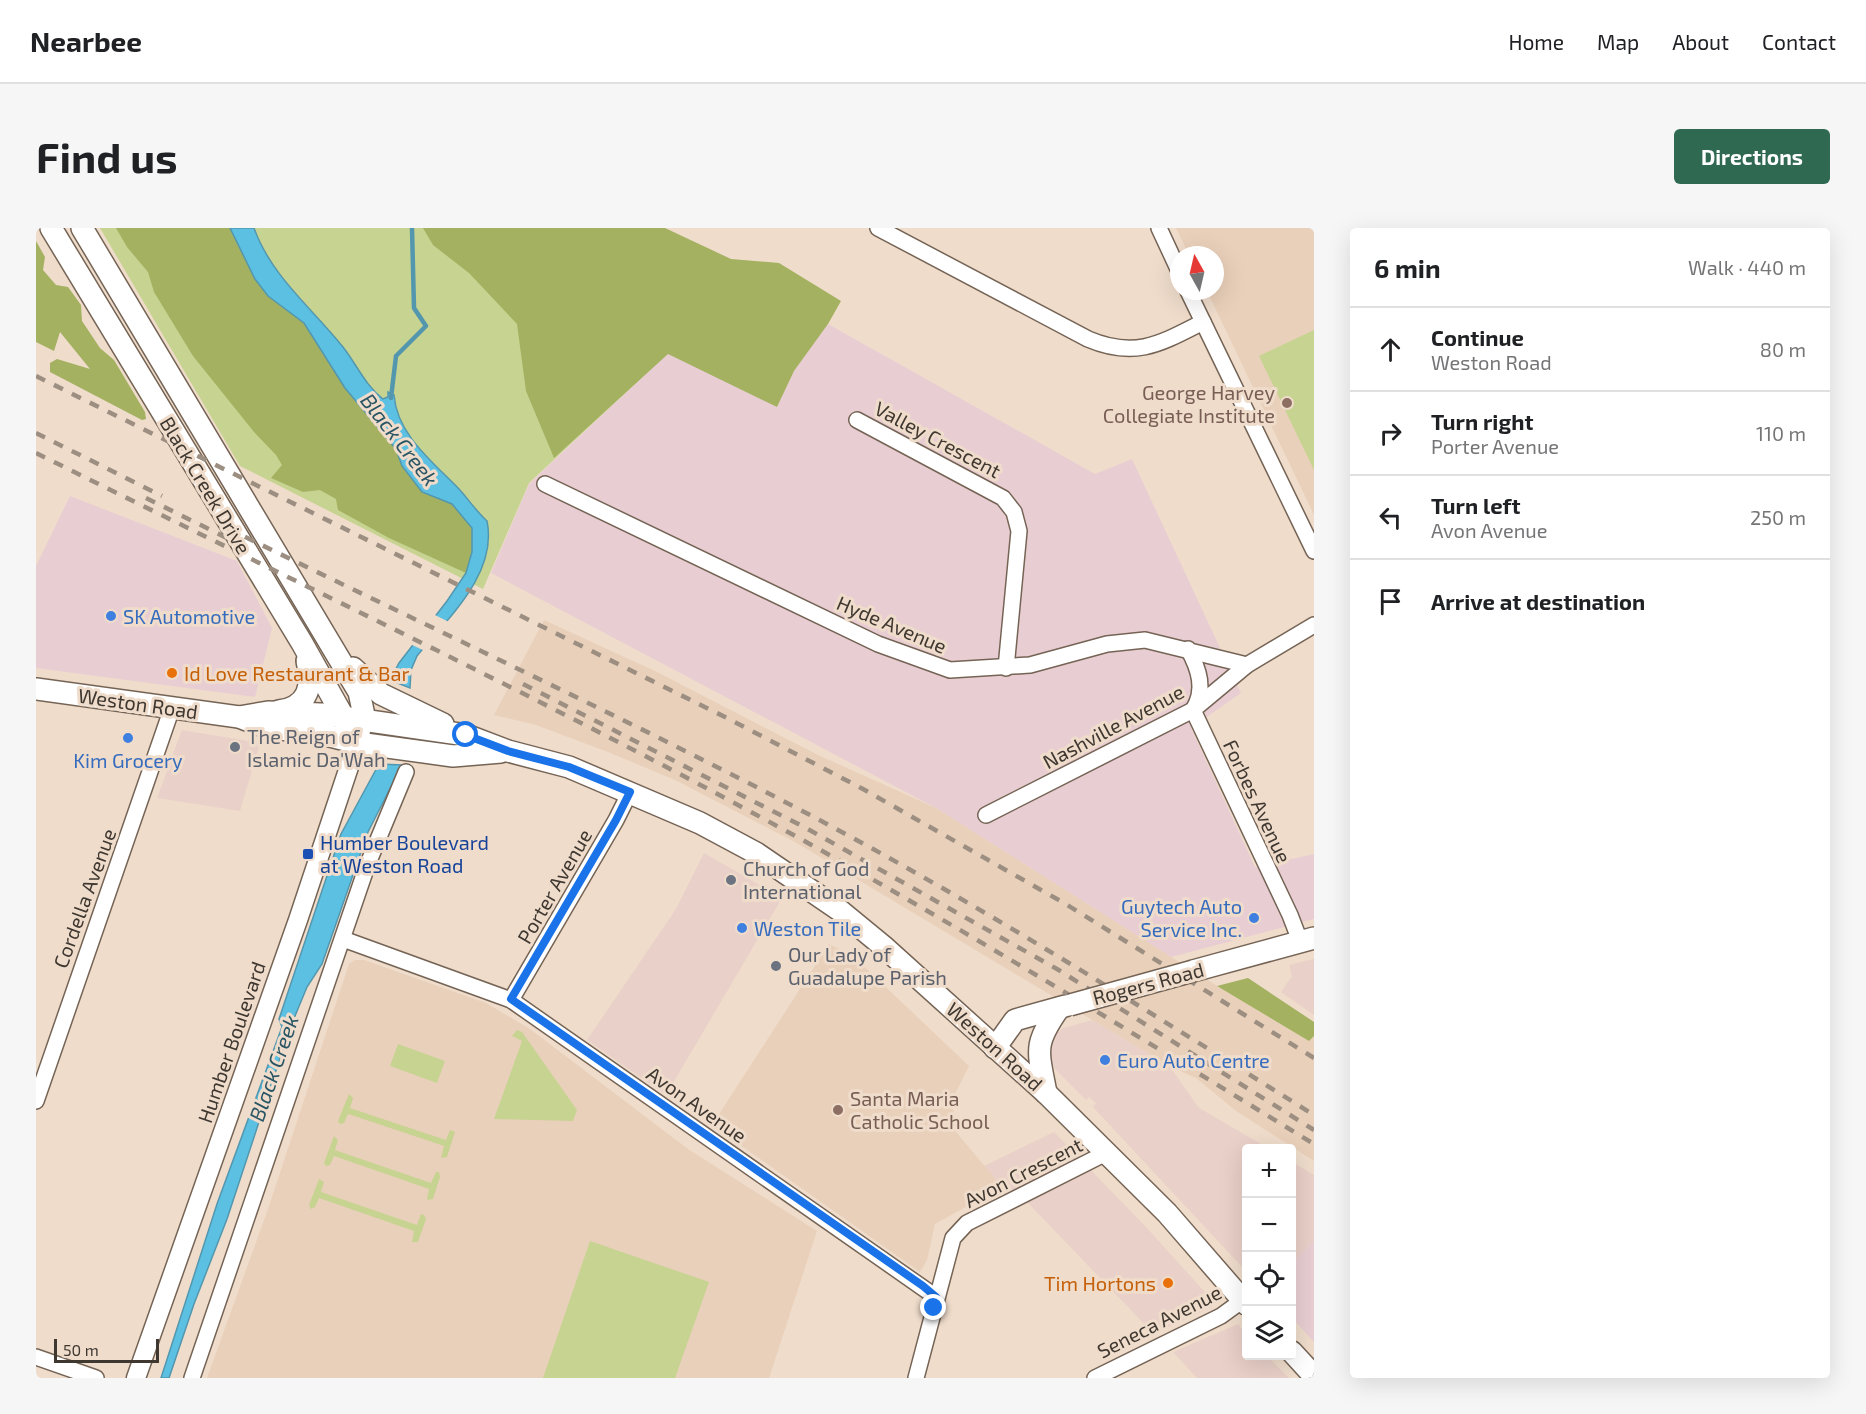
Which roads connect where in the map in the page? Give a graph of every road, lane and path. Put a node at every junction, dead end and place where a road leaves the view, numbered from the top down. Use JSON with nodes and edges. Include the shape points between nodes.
{"nodes":[{"id":1,"x":51,"y":228,"type":"edge"},
{"id":2,"x":82,"y":228,"type":"edge"},
{"id":3,"x":878,"y":228,"type":"edge"},
{"id":4,"x":1159,"y":228,"type":"edge"},
{"id":5,"x":1170,"y":252,"type":"edge"},
{"id":6,"x":1192,"y":300,"type":"edge"},
{"id":7,"x":1203,"y":322,"type":"junction"},
{"id":8,"x":857,"y":420,"type":"dead end"},
{"id":9,"x":545,"y":484,"type":"dead end"},
{"id":10,"x":1314,"y":551,"type":"edge"},
{"id":11,"x":1314,"y":625,"type":"edge"},
{"id":12,"x":324,"y":633,"type":"junction"},
{"id":13,"x":302,"y":643,"type":"junction"},
{"id":14,"x":1188,"y":649,"type":"junction"},
{"id":15,"x":1246,"y":665,"type":"junction"},
{"id":16,"x":1006,"y":668,"type":"junction"},
{"id":17,"x":36,"y":689,"type":"edge"},
{"id":18,"x":172,"y":708,"type":"junction"},
{"id":19,"x":1193,"y":710,"type":"junction"},
{"id":20,"x":268,"y":712,"type":"junction"},
{"id":21,"x":239,"y":717,"type":"junction"},
{"id":22,"x":354,"y":728,"type":"junction"},
{"id":23,"x":466,"y":735,"type":"junction"},
{"id":24,"x":508,"y":751,"type":"junction"},
{"id":25,"x":406,"y":772,"type":"dead end"},
{"id":26,"x":630,"y":792,"type":"junction"},
{"id":27,"x":986,"y":815,"type":"dead end"},
{"id":28,"x":343,"y":939,"type":"junction"},
{"id":29,"x":1307,"y":940,"type":"edge"},
{"id":30,"x":511,"y":999,"type":"junction"},
{"id":31,"x":1064,"y":1007,"type":"junction"},
{"id":32,"x":995,"y":1048,"type":"junction"},
{"id":33,"x":1046,"y":1093,"type":"junction"},
{"id":34,"x":36,"y":1101,"type":"edge"},
{"id":35,"x":1106,"y":1153,"type":"junction"},
{"id":36,"x":936,"y":1297,"type":"junction"},
{"id":37,"x":1242,"y":1299,"type":"edge"},
{"id":38,"x":1242,"y":1304,"type":"edge"},
{"id":39,"x":1296,"y":1356,"type":"edge"},
{"id":40,"x":36,"y":1358,"type":"edge"},
{"id":41,"x":1314,"y":1376,"type":"edge"},
{"id":42,"x":96,"y":1378,"type":"edge"},
{"id":43,"x":136,"y":1378,"type":"edge"},
{"id":44,"x":192,"y":1378,"type":"edge"},
{"id":45,"x":916,"y":1378,"type":"edge"},
{"id":46,"x":1095,"y":1378,"type":"edge"}],
"edges":[{"from":1,"to":13,"type":"main road","name":"Black Creek Drive"},
{"from":2,"to":12,"type":"main road","name":"Black Creek Drive"},
{"from":3,"to":7,"type":"street","via":[[1088,339],[1116,349],[1147,347]]},
{"from":4,"to":5,"type":"street"},
{"from":6,"to":7,"type":"street"},
{"from":7,"to":10,"type":"street"},
{"from":8,"to":16,"type":"street","name":"Valley Crescent","via":[[1003,498],[1014,512],[1019,531],[1018,552]]},
{"from":9,"to":16,"type":"street","name":"Hyde Avenue","via":[[929,665],[950,670]]},
{"from":11,"to":15,"type":"street","name":"Nashville Avenue"},
{"from":12,"to":22,"type":"main road","name":"Black Creek Drive","via":[[359,692]]},
{"from":12,"to":23,"type":"main road","via":[[381,694]]},
{"from":13,"to":20,"type":"main road","via":[[311,687],[306,697],[294,705]]},
{"from":13,"to":22,"type":"main road","name":"Black Creek Drive"},
{"from":14,"to":15,"type":"street","name":"Hyde Avenue"},
{"from":14,"to":16,"type":"street","name":"Hyde Avenue","via":[[1161,642],[1129,641]]},
{"from":14,"to":19,"type":"street","via":[[1200,682],[1200,697]]},
{"from":15,"to":19,"type":"street","name":"Nashville Avenue"},
{"from":17,"to":18,"type":"main road","name":"Weston Road"},
{"from":18,"to":21,"type":"main road","name":"Weston Road"},
{"from":18,"to":34,"type":"street","name":"Cordella Avenue"},
{"from":19,"to":27,"type":"street","name":"Nashville Avenue"},
{"from":19,"to":29,"type":"street","name":"Forbes Avenue","via":[[1290,915]]},
{"from":20,"to":21,"type":"main road","name":"Weston Road"},
{"from":20,"to":22,"type":"main road","name":"Weston Road"},
{"from":21,"to":22,"type":"main road","name":"Weston Road","via":[[265,727],[326,735]]},
{"from":22,"to":23,"type":"main road","name":"Weston Road"},
{"from":22,"to":24,"type":"main road","name":"Weston Road","via":[[453,756]]},
{"from":22,"to":43,"type":"street","name":"Humber Boulevard","via":[[298,920]]},
{"from":23,"to":24,"type":"main road","name":"Weston Road"},
{"from":24,"to":26,"type":"main road","name":"Weston Road","via":[[569,767]]},
{"from":25,"to":28,"type":"street","via":[[367,866]]},
{"from":26,"to":30,"type":"street","name":"Porter Avenue"},
{"from":26,"to":32,"type":"main road","name":"Weston Road","via":[[756,853],[838,909]]},
{"from":28,"to":30,"type":"street","name":"Avon Avenue"},
{"from":28,"to":44,"type":"street"},
{"from":29,"to":31,"type":"main road","name":"Rogers Road","bridge":true},
{"from":30,"to":36,"type":"street","name":"Avon Avenue"},
{"from":31,"to":32,"type":"main road","name":"Rogers Road","via":[[1015,1020]]},
{"from":31,"to":33,"type":"main road","via":[[1042,1033],[1039,1043]]},
{"from":32,"to":33,"type":"main road","name":"Weston Road"},
{"from":33,"to":35,"type":"main road","name":"Weston Road"},
{"from":35,"to":36,"type":"street","name":"Avon Crescent","via":[[967,1223],[953,1238]]},
{"from":35,"to":37,"type":"main road","name":"Weston Road","via":[[1167,1213]]},
{"from":36,"to":45,"type":"street"},
{"from":38,"to":46,"type":"street","name":"Seneca Avenue"},
{"from":39,"to":41,"type":"main road"},
{"from":40,"to":42,"type":"street"}]}
